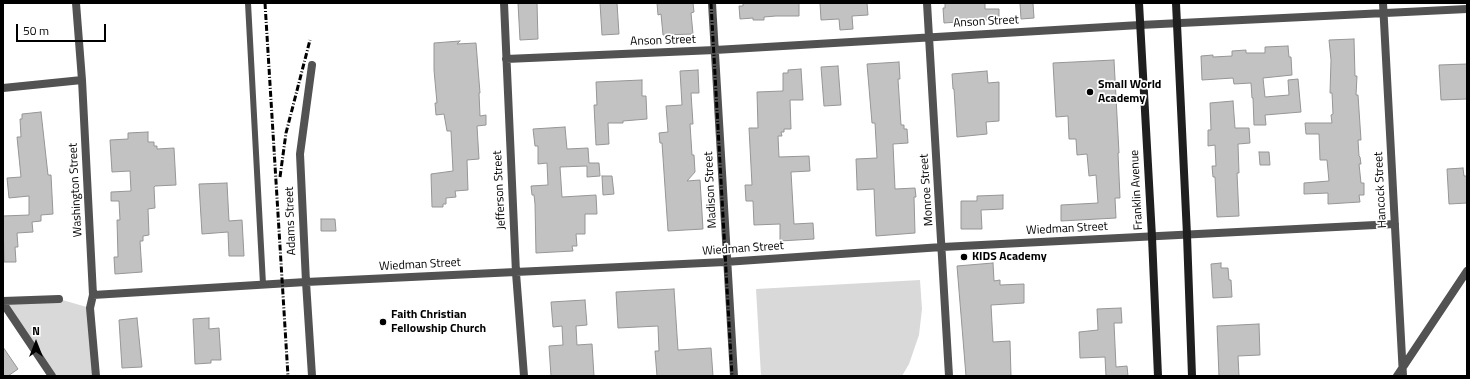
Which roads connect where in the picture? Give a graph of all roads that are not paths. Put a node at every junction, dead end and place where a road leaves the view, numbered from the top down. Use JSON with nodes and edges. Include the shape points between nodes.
{"nodes":[{"id":1,"x":76,"y":3,"type":"edge"},
{"id":2,"x":248,"y":3,"type":"edge"},
{"id":3,"x":504,"y":3,"type":"edge"},
{"id":4,"x":712,"y":3,"type":"edge"},
{"id":5,"x":927,"y":3,"type":"edge"},
{"id":6,"x":1139,"y":3,"type":"edge"},
{"id":7,"x":1176,"y":3,"type":"edge"},
{"id":8,"x":1383,"y":3,"type":"edge"},
{"id":9,"x":1416,"y":7,"type":"edge"},
{"id":10,"x":1467,"y":9,"type":"edge"},
{"id":11,"x":1383,"y":13,"type":"junction"},
{"id":12,"x":1177,"y":23,"type":"junction"},
{"id":13,"x":1140,"y":25,"type":"junction"},
{"id":14,"x":929,"y":37,"type":"junction"},
{"id":15,"x":715,"y":50,"type":"junction"},
{"id":16,"x":506,"y":59,"type":"junction"},
{"id":17,"x":312,"y":65,"type":"dead end"},
{"id":18,"x":82,"y":80,"type":"junction"},
{"id":19,"x":3,"y":88,"type":"edge"},
{"id":20,"x":1395,"y":224,"type":"junction"},
{"id":21,"x":1187,"y":235,"type":"junction"},
{"id":22,"x":1152,"y":237,"type":"junction"},
{"id":23,"x":942,"y":247,"type":"junction"},
{"id":24,"x":727,"y":262,"type":"junction"},
{"id":25,"x":1467,"y":271,"type":"edge"},
{"id":26,"x":516,"y":272,"type":"junction"},
{"id":27,"x":306,"y":282,"type":"junction"},
{"id":28,"x":263,"y":284,"type":"junction"},
{"id":29,"x":93,"y":295,"type":"junction"},
{"id":30,"x":59,"y":299,"type":"dead end"},
{"id":31,"x":3,"y":302,"type":"edge"},
{"id":32,"x":1403,"y":372,"type":"edge"},
{"id":33,"x":52,"y":376,"type":"edge"},
{"id":34,"x":96,"y":376,"type":"edge"},
{"id":35,"x":312,"y":376,"type":"edge"},
{"id":36,"x":524,"y":376,"type":"edge"},
{"id":37,"x":734,"y":376,"type":"edge"},
{"id":38,"x":949,"y":376,"type":"edge"},
{"id":39,"x":1158,"y":376,"type":"edge"},
{"id":40,"x":1192,"y":376,"type":"edge"},
{"id":41,"x":1397,"y":376,"type":"edge"}],
"edges":[{"from":1,"to":18,"type":"street","name":"Washington Street"},
{"from":2,"to":28,"type":"lane"},
{"from":3,"to":16,"type":"street","name":"Jefferson Street"},
{"from":4,"to":15,"type":"street","name":"Madison Street"},
{"from":5,"to":14,"type":"street","name":"Monroe Street"},
{"from":6,"to":13,"type":"main road","name":"Franklin Avenue"},
{"from":7,"to":12,"type":"main road"},
{"from":8,"to":11,"type":"street","name":"Hancock Street"},
{"from":9,"to":10,"type":"street","name":"Anson Street"},
{"from":9,"to":11,"type":"street","name":"Anson Street"},
{"from":11,"to":12,"type":"street","name":"Anson Street"},
{"from":11,"to":20,"type":"street","name":"Hancock Street"},
{"from":12,"to":13,"type":"street","name":"Anson Street"},
{"from":12,"to":21,"type":"main road"},
{"from":13,"to":14,"type":"street","name":"Anson Street"},
{"from":13,"to":22,"type":"main road","name":"Franklin Avenue"},
{"from":14,"to":15,"type":"street","name":"Anson Street"},
{"from":14,"to":23,"type":"street","name":"Monroe Street"},
{"from":15,"to":16,"type":"street","name":"Anson Street"},
{"from":15,"to":24,"type":"street","name":"Madison Street"},
{"from":16,"to":26,"type":"street","name":"Jefferson Street"},
{"from":17,"to":27,"type":"street","name":"Adams Street","via":[[300,154]]},
{"from":18,"to":19,"type":"street"},
{"from":18,"to":29,"type":"street","name":"Washington Street"},
{"from":20,"to":21,"type":"street","name":"Wiedman Street"},
{"from":20,"to":32,"type":"street","name":"Hancock Street"},
{"from":21,"to":22,"type":"street","name":"Wiedman Street"},
{"from":21,"to":40,"type":"main road"},
{"from":22,"to":23,"type":"street","name":"Wiedman Street"},
{"from":22,"to":39,"type":"main road","name":"Franklin Avenue"},
{"from":23,"to":24,"type":"street","name":"Wiedman Street"},
{"from":23,"to":38,"type":"street","name":"Monroe Street"},
{"from":24,"to":26,"type":"street","name":"Wiedman Street"},
{"from":24,"to":37,"type":"street","name":"Madison Street"},
{"from":25,"to":32,"type":"street"},
{"from":26,"to":27,"type":"street","name":"Wiedman Street"},
{"from":26,"to":36,"type":"street","name":"Jefferson Street"},
{"from":27,"to":28,"type":"street","name":"Wiedman Street"},
{"from":27,"to":35,"type":"street","name":"Adams Street"},
{"from":28,"to":29,"type":"street","name":"Wiedman Street"},
{"from":29,"to":34,"type":"street","name":"Washington Street","via":[[90,308]]},
{"from":30,"to":31,"type":"street"},
{"from":31,"to":33,"type":"street"},
{"from":32,"to":41,"type":"street"}]}
